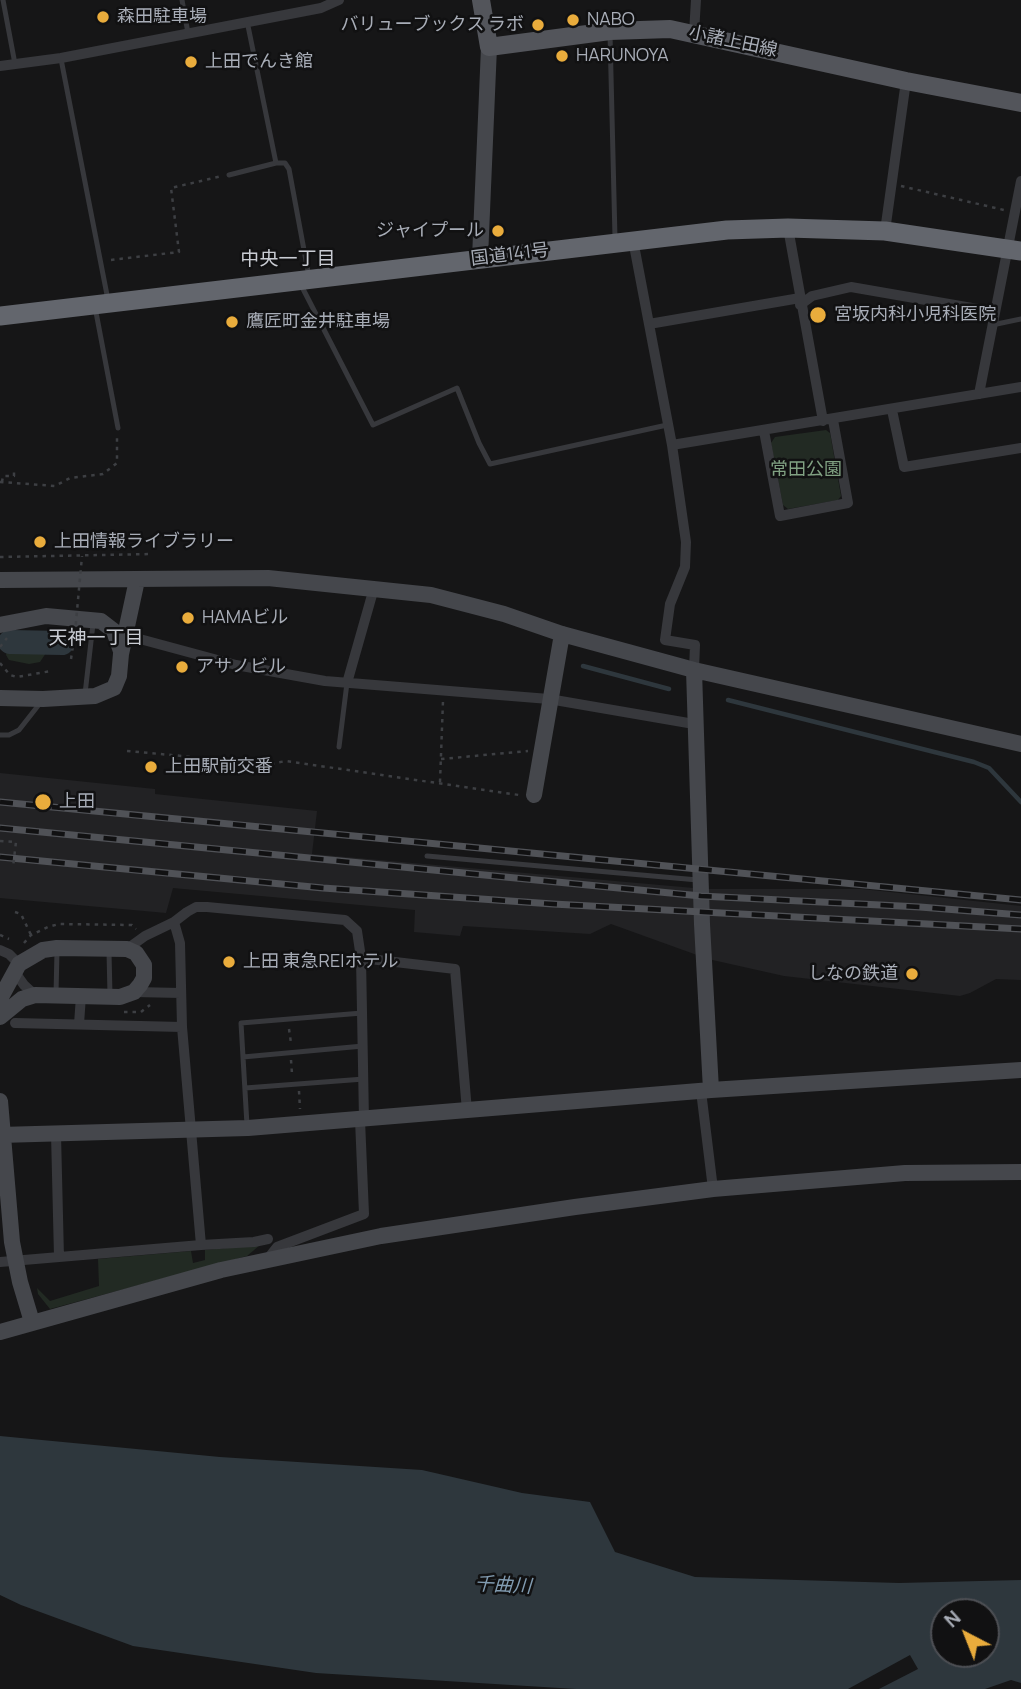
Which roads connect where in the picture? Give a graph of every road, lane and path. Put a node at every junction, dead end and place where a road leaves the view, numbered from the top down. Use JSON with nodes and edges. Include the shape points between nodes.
{"nodes":[{"id":1,"x":3,"y":0,"type":"edge"},
{"id":2,"x":182,"y":0,"type":"edge"},
{"id":3,"x":339,"y":0,"type":"edge"},
{"id":4,"x":481,"y":0,"type":"edge"},
{"id":5,"x":696,"y":0,"type":"edge"},
{"id":6,"x":247,"y":21,"type":"junction"},
{"id":7,"x":610,"y":31,"type":"junction"},
{"id":8,"x":188,"y":33,"type":"junction"},
{"id":9,"x":694,"y":33,"type":"junction"},
{"id":10,"x":489,"y":47,"type":"junction"},
{"id":11,"x":61,"y":58,"type":"junction"},
{"id":12,"x":15,"y":64,"type":"junction"},
{"id":13,"x":0,"y":66,"type":"edge"},
{"id":14,"x":906,"y":81,"type":"junction"},
{"id":15,"x":1021,"y":103,"type":"edge"},
{"id":16,"x":276,"y":163,"type":"junction"},
{"id":17,"x":229,"y":174,"type":"joint"},
{"id":18,"x":1021,"y":181,"type":"edge"},
{"id":19,"x":891,"y":184,"type":"junction"},
{"id":20,"x":1015,"y":212,"type":"junction"},
{"id":21,"x":788,"y":228,"type":"junction"},
{"id":22,"x":885,"y":231,"type":"junction"},
{"id":23,"x":624,"y":241,"type":"junction"},
{"id":24,"x":1014,"y":250,"type":"edge"},
{"id":25,"x":480,"y":258,"type":"junction"},
{"id":26,"x":100,"y":261,"type":"junction"},
{"id":27,"x":305,"y":282,"type":"junction"},
{"id":28,"x":800,"y":302,"type":"junction"},
{"id":29,"x":101,"y":304,"type":"junction"},
{"id":30,"x":995,"y":312,"type":"junction"},
{"id":31,"x":0,"y":316,"type":"edge"},
{"id":32,"x":1021,"y":319,"type":"edge"},
{"id":33,"x":649,"y":324,"type":"junction"},
{"id":34,"x":992,"y":325,"type":"junction"},
{"id":35,"x":1021,"y":387,"type":"edge"},
{"id":36,"x":979,"y":394,"type":"junction"},
{"id":37,"x":892,"y":410,"type":"junction"},
{"id":38,"x":828,"y":420,"type":"junction"},
{"id":39,"x":667,"y":425,"type":"junction"},
{"id":40,"x":118,"y":428,"type":"joint"},
{"id":41,"x":764,"y":431,"type":"junction"},
{"id":42,"x":672,"y":445,"type":"junction"},
{"id":43,"x":1021,"y":448,"type":"edge"},
{"id":44,"x":14,"y":471,"type":"dead end"},
{"id":45,"x":1,"y":482,"type":"edge"},
{"id":46,"x":151,"y":554,"type":"dead end"},
{"id":47,"x":82,"y":556,"type":"junction"},
{"id":48,"x":0,"y":557,"type":"edge"},
{"id":49,"x":0,"y":580,"type":"edge"},
{"id":50,"x":137,"y":580,"type":"junction"},
{"id":51,"x":374,"y":588,"type":"junction"},
{"id":52,"x":133,"y":601,"type":"junction"},
{"id":53,"x":97,"y":621,"type":"junction"},
{"id":54,"x":0,"y":625,"type":"edge"},
{"id":55,"x":562,"y":634,"type":"junction"},
{"id":56,"x":125,"y":635,"type":"junction"},
{"id":57,"x":121,"y":654,"type":"junction"},
{"id":58,"x":71,"y":659,"type":"dead end"},
{"id":59,"x":0,"y":663,"type":"edge"},
{"id":60,"x":694,"y":670,"type":"junction"},
{"id":61,"x":51,"y":671,"type":"dead end"},
{"id":62,"x":347,"y":683,"type":"junction"},
{"id":63,"x":444,"y":691,"type":"junction"},
{"id":64,"x":4,"y":696,"type":"edge"},
{"id":65,"x":85,"y":697,"type":"junction"},
{"id":66,"x":43,"y":699,"type":"junction"},
{"id":67,"x":549,"y":699,"type":"junction"},
{"id":68,"x":694,"y":724,"type":"junction"},
{"id":69,"x":0,"y":735,"type":"edge"},
{"id":70,"x":1021,"y":744,"type":"edge"},
{"id":71,"x":339,"y":747,"type":"dead end"},
{"id":72,"x":530,"y":750,"type":"dead end"},
{"id":73,"x":127,"y":751,"type":"dead end"},
{"id":74,"x":441,"y":760,"type":"junction"},
{"id":75,"x":440,"y":782,"type":"junction"},
{"id":76,"x":533,"y":798,"type":"joint"},
{"id":77,"x":0,"y":841,"type":"edge"},
{"id":78,"x":427,"y":856,"type":"dead end"},
{"id":79,"x":13,"y":867,"type":"dead end"},
{"id":80,"x":701,"y":880,"type":"junction"},
{"id":81,"x":15,"y":912,"type":"dead end"},
{"id":82,"x":174,"y":922,"type":"junction"},
{"id":83,"x":31,"y":935,"type":"junction"},
{"id":84,"x":145,"y":936,"type":"junction"},
{"id":85,"x":57,"y":948,"type":"junction"},
{"id":86,"x":108,"y":949,"type":"junction"},
{"id":87,"x":127,"y":949,"type":"junction"},
{"id":88,"x":361,"y":958,"type":"junction"},
{"id":89,"x":11,"y":959,"type":"edge"},
{"id":90,"x":134,"y":992,"type":"junction"},
{"id":91,"x":158,"y":992,"type":"junction"},
{"id":92,"x":181,"y":993,"type":"junction"},
{"id":93,"x":35,"y":995,"type":"junction"},
{"id":94,"x":56,"y":995,"type":"junction"},
{"id":95,"x":81,"y":996,"type":"junction"},
{"id":96,"x":0,"y":999,"type":"edge"},
{"id":97,"x":113,"y":1004,"type":"junction"},
{"id":98,"x":362,"y":1013,"type":"junction"},
{"id":99,"x":7,"y":1020,"type":"edge"},
{"id":100,"x":79,"y":1024,"type":"junction"},
{"id":101,"x":182,"y":1027,"type":"junction"},
{"id":102,"x":363,"y":1046,"type":"junction"},
{"id":103,"x":243,"y":1056,"type":"junction"},
{"id":104,"x":1021,"y":1070,"type":"edge"},
{"id":105,"x":364,"y":1079,"type":"junction"},
{"id":106,"x":299,"y":1085,"type":"junction"},
{"id":107,"x":245,"y":1088,"type":"junction"},
{"id":108,"x":706,"y":1091,"type":"junction"},
{"id":109,"x":0,"y":1101,"type":"edge"},
{"id":110,"x":300,"y":1111,"type":"dead end"},
{"id":111,"x":467,"y":1111,"type":"junction"},
{"id":112,"x":362,"y":1120,"type":"junction"},
{"id":113,"x":248,"y":1129,"type":"junction"},
{"id":114,"x":191,"y":1132,"type":"junction"},
{"id":115,"x":56,"y":1134,"type":"junction"},
{"id":116,"x":1,"y":1135,"type":"edge"},
{"id":117,"x":1021,"y":1172,"type":"edge"},
{"id":118,"x":713,"y":1189,"type":"junction"},
{"id":119,"x":268,"y":1239,"type":"dead end"},
{"id":120,"x":201,"y":1245,"type":"junction"},
{"id":121,"x":59,"y":1257,"type":"junction"},
{"id":122,"x":8,"y":1261,"type":"edge"},
{"id":123,"x":266,"y":1261,"type":"junction"},
{"id":124,"x":32,"y":1322,"type":"junction"},
{"id":125,"x":0,"y":1332,"type":"edge"}],
"edges":[{"from":1,"to":12,"type":"lane"},
{"from":2,"to":8,"type":"lane"},
{"from":3,"to":6,"type":"street","via":[[321,8]]},
{"from":4,"to":10,"type":"main road"},
{"from":5,"to":9,"type":"street"},
{"from":6,"to":8,"type":"street"},
{"from":6,"to":16,"type":"lane"},
{"from":7,"to":9,"type":"main road","name":"小諸上田線"},
{"from":7,"to":10,"type":"main road","name":"小諸上田線"},
{"from":7,"to":23,"type":"lane"},
{"from":8,"to":11,"type":"street"},
{"from":9,"to":14,"type":"main road","name":"小諸上田線"},
{"from":10,"to":25,"type":"street"},
{"from":11,"to":12,"type":"street"},
{"from":11,"to":26,"type":"lane"},
{"from":12,"to":13,"type":"street"},
{"from":14,"to":15,"type":"main road","name":"小諸上田線"},
{"from":14,"to":19,"type":"street"},
{"from":16,"to":17,"type":"lane"},
{"from":16,"to":27,"type":"lane","via":[[285,163],[289,169]]},
{"from":17,"to":26,"type":"path","via":[[171,188],[179,252]]},
{"from":18,"to":20,"type":"street"},
{"from":19,"to":20,"type":"path"},
{"from":19,"to":22,"type":"street"},
{"from":20,"to":24,"type":"street"},
{"from":21,"to":22,"type":"highway","name":"国道141号"},
{"from":21,"to":23,"type":"highway","name":"国道141号","via":[[692,232]]},
{"from":21,"to":28,"type":"street"},
{"from":22,"to":24,"type":"highway","name":"国道141号"},
{"from":23,"to":25,"type":"highway","name":"国道141号"},
{"from":23,"to":33,"type":"street"},
{"from":24,"to":30,"type":"street"},
{"from":25,"to":27,"type":"highway","name":"国道141号"},
{"from":26,"to":29,"type":"lane"},
{"from":27,"to":29,"type":"highway","name":"国道141号"},
{"from":27,"to":39,"type":"lane","via":[[373,425],[457,388],[490,464]]},
{"from":28,"to":30,"type":"street","via":[[851,287]]},
{"from":28,"to":33,"type":"street"},
{"from":28,"to":38,"type":"street"},
{"from":29,"to":31,"type":"highway","name":"国道141号"},
{"from":29,"to":40,"type":"lane"},
{"from":30,"to":34,"type":"street"},
{"from":32,"to":34,"type":"lane"},
{"from":33,"to":39,"type":"street"},
{"from":34,"to":36,"type":"street"},
{"from":35,"to":36,"type":"street"},
{"from":36,"to":37,"type":"street"},
{"from":37,"to":38,"type":"street"},
{"from":37,"to":43,"type":"street","via":[[904,467]]},
{"from":38,"to":41,"type":"street"},
{"from":38,"to":41,"type":"street","via":[[848,503],[780,516]]},
{"from":39,"to":42,"type":"street"},
{"from":40,"to":45,"type":"path","via":[[117,463],[103,474],[70,478],[55,486]]},
{"from":41,"to":42,"type":"street"},
{"from":42,"to":60,"type":"street","via":[[686,542],[685,567],[670,604],[665,640],[695,645]]},
{"from":44,"to":45,"type":"path","via":[[14,476],[3,476]]},
{"from":46,"to":47,"type":"path"},
{"from":47,"to":48,"type":"path"},
{"from":47,"to":58,"type":"path","bridge":true},
{"from":49,"to":50,"type":"street"},
{"from":50,"to":51,"type":"street","via":[[268,578]]},
{"from":50,"to":52,"type":"street"},
{"from":51,"to":55,"type":"street","via":[[431,595]]},
{"from":51,"to":62,"type":"street"},
{"from":52,"to":53,"type":"street","via":[[120,617]]},
{"from":52,"to":56,"type":"street"},
{"from":53,"to":54,"type":"street","via":[[53,615]]},
{"from":53,"to":57,"type":"street","via":[[114,631]]},
{"from":53,"to":65,"type":"lane"},
{"from":55,"to":60,"type":"street"},
{"from":55,"to":67,"type":"street"},
{"from":56,"to":57,"type":"street"},
{"from":56,"to":62,"type":"street","via":[[236,665]]},
{"from":57,"to":65,"type":"street","via":[[114,688]]},
{"from":59,"to":61,"type":"path","via":[[17,677]]},
{"from":60,"to":68,"type":"street"},
{"from":60,"to":70,"type":"street"},
{"from":62,"to":63,"type":"street"},
{"from":62,"to":71,"type":"lane"},
{"from":63,"to":67,"type":"street"},
{"from":63,"to":74,"type":"path"},
{"from":64,"to":66,"type":"street"},
{"from":65,"to":66,"type":"street"},
{"from":66,"to":69,"type":"lane","via":[[19,730]]},
{"from":67,"to":68,"type":"street"},
{"from":67,"to":76,"type":"street"},
{"from":68,"to":80,"type":"street"},
{"from":72,"to":74,"type":"path"},
{"from":73,"to":75,"type":"path","via":[[270,764],[286,761]]},
{"from":74,"to":75,"type":"path"},
{"from":75,"to":76,"type":"path"},
{"from":77,"to":79,"type":"path","bridge":true,"via":[[16,842]]},
{"from":78,"to":80,"type":"lane"},
{"from":80,"to":108,"type":"street"},
{"from":81,"to":83,"type":"path","via":[[21,914]]},
{"from":82,"to":84,"type":"street"},
{"from":82,"to":88,"type":"street","via":[[196,907],[345,920],[357,931]]},
{"from":82,"to":92,"type":"street","via":[[180,943]]},
{"from":83,"to":84,"type":"path","via":[[59,925],[132,925]]},
{"from":83,"to":89,"type":"path"},
{"from":84,"to":87,"type":"street"},
{"from":85,"to":86,"type":"street"},
{"from":85,"to":89,"type":"street"},
{"from":85,"to":94,"type":"lane"},
{"from":86,"to":87,"type":"street"},
{"from":86,"to":97,"type":"lane"},
{"from":87,"to":90,"type":"street","via":[[144,965],[144,978]]},
{"from":88,"to":98,"type":"street"},
{"from":88,"to":111,"type":"street","via":[[455,969]]},
{"from":89,"to":93,"type":"street","via":[[24,985]]},
{"from":89,"to":96,"type":"street"},
{"from":90,"to":91,"type":"street"},
{"from":90,"to":97,"type":"street"},
{"from":91,"to":92,"type":"street"},
{"from":91,"to":97,"type":"path","via":[[141,1012]]},
{"from":92,"to":101,"type":"street"},
{"from":93,"to":94,"type":"street"},
{"from":93,"to":99,"type":"street","via":[[22,999]]},
{"from":94,"to":95,"type":"street"},
{"from":95,"to":97,"type":"street"},
{"from":95,"to":100,"type":"street"},
{"from":98,"to":102,"type":"street"},
{"from":98,"to":103,"type":"lane","via":[[241,1023]]},
{"from":99,"to":100,"type":"street"},
{"from":100,"to":101,"type":"street"},
{"from":101,"to":114,"type":"street"},
{"from":102,"to":103,"type":"lane"},
{"from":102,"to":105,"type":"street"},
{"from":103,"to":107,"type":"lane"},
{"from":104,"to":108,"type":"street"},
{"from":105,"to":106,"type":"lane"},
{"from":105,"to":112,"type":"street"},
{"from":106,"to":107,"type":"lane"},
{"from":106,"to":110,"type":"path"},
{"from":107,"to":113,"type":"lane"},
{"from":108,"to":111,"type":"street"},
{"from":108,"to":118,"type":"street"},
{"from":109,"to":116,"type":"street"},
{"from":111,"to":112,"type":"street"},
{"from":112,"to":113,"type":"street"},
{"from":112,"to":123,"type":"street","via":[[363,1214],[277,1247]]},
{"from":113,"to":114,"type":"street"},
{"from":114,"to":115,"type":"street"},
{"from":114,"to":120,"type":"street"},
{"from":115,"to":116,"type":"street"},
{"from":115,"to":121,"type":"street"},
{"from":116,"to":122,"type":"street"},
{"from":117,"to":118,"type":"street","via":[[905,1174]]},
{"from":118,"to":123,"type":"street","via":[[381,1236]]},
{"from":119,"to":120,"type":"street"},
{"from":120,"to":121,"type":"street"},
{"from":121,"to":122,"type":"street"},
{"from":122,"to":124,"type":"street"},
{"from":123,"to":124,"type":"street"},
{"from":124,"to":125,"type":"street"}]}
